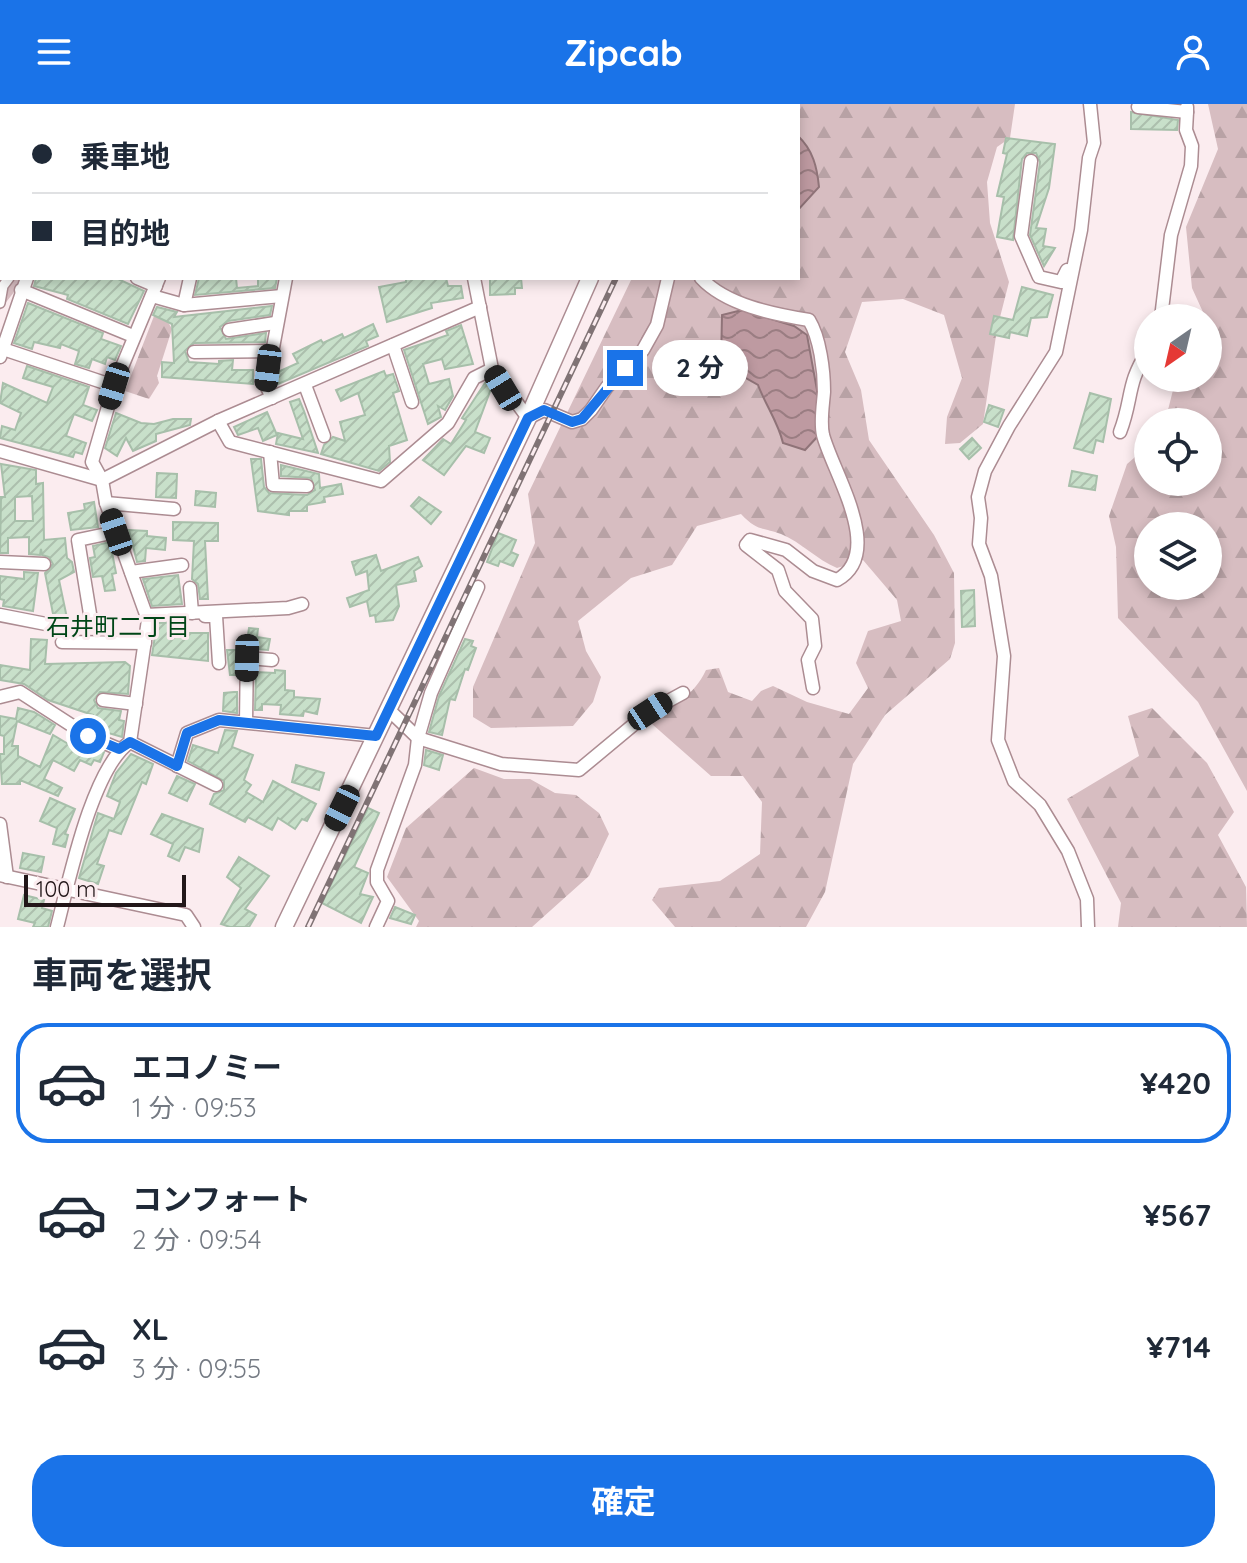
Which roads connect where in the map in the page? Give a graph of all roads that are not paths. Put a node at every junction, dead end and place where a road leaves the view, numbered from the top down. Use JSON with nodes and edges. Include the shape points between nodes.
{"nodes":[{"id":1,"x":1090,"y":104,"type":"edge"},
{"id":2,"x":1138,"y":107,"type":"dead end"},
{"id":3,"x":1187,"y":108,"type":"edge"},
{"id":4,"x":1031,"y":161,"type":"dead end"},
{"id":5,"x":1073,"y":260,"type":"junction"},
{"id":6,"x":8,"y":280,"type":"edge"},
{"id":7,"x":190,"y":280,"type":"edge"},
{"id":8,"x":286,"y":280,"type":"edge"},
{"id":9,"x":474,"y":280,"type":"edge"},
{"id":10,"x":589,"y":280,"type":"edge"},
{"id":11,"x":668,"y":280,"type":"edge"},
{"id":12,"x":703,"y":280,"type":"edge"},
{"id":13,"x":24,"y":284,"type":"edge"},
{"id":14,"x":156,"y":287,"type":"edge"},
{"id":15,"x":282,"y":296,"type":"junction"},
{"id":16,"x":0,"y":303,"type":"edge"},
{"id":17,"x":1163,"y":304,"type":"edge"},
{"id":18,"x":184,"y":305,"type":"junction"},
{"id":19,"x":480,"y":307,"type":"junction"},
{"id":20,"x":275,"y":323,"type":"junction"},
{"id":21,"x":229,"y":330,"type":"dead end"},
{"id":22,"x":133,"y":336,"type":"junction"},
{"id":23,"x":393,"y":345,"type":"junction"},
{"id":24,"x":270,"y":351,"type":"junction"},
{"id":25,"x":194,"y":352,"type":"dead end"},
{"id":26,"x":2,"y":353,"type":"edge"},
{"id":27,"x":492,"y":369,"type":"junction"},
{"id":28,"x":1134,"y":377,"type":"edge"},
{"id":29,"x":305,"y":385,"type":"junction"},
{"id":30,"x":114,"y":386,"type":"junction"},
{"id":31,"x":272,"y":398,"type":"junction"},
{"id":32,"x":412,"y":402,"type":"dead end"},
{"id":33,"x":528,"y":418,"type":"junction"},
{"id":34,"x":218,"y":421,"type":"junction"},
{"id":35,"x":1120,"y":432,"type":"dead end"},
{"id":36,"x":324,"y":436,"type":"dead end"},
{"id":37,"x":0,"y":451,"type":"edge"},
{"id":38,"x":270,"y":452,"type":"junction"},
{"id":39,"x":102,"y":480,"type":"junction"},
{"id":40,"x":307,"y":486,"type":"dead end"},
{"id":41,"x":106,"y":503,"type":"junction"},
{"id":42,"x":174,"y":509,"type":"dead end"},
{"id":43,"x":116,"y":532,"type":"junction"},
{"id":44,"x":0,"y":562,"type":"edge"},
{"id":45,"x":44,"y":564,"type":"dead end"},
{"id":46,"x":182,"y":565,"type":"dead end"},
{"id":47,"x":131,"y":572,"type":"junction"},
{"id":48,"x":478,"y":587,"type":"dead end"},
{"id":49,"x":190,"y":588,"type":"dead end"},
{"id":50,"x":302,"y":604,"type":"dead end"},
{"id":51,"x":194,"y":613,"type":"junction"},
{"id":52,"x":0,"y":615,"type":"edge"},
{"id":53,"x":146,"y":615,"type":"junction"},
{"id":54,"x":91,"y":620,"type":"dead end"},
{"id":55,"x":46,"y":624,"type":"dead end"},
{"id":56,"x":62,"y":642,"type":"dead end"},
{"id":57,"x":145,"y":643,"type":"junction"},
{"id":58,"x":272,"y":660,"type":"dead end"},
{"id":59,"x":219,"y":663,"type":"dead end"},
{"id":60,"x":813,"y":688,"type":"dead end"},
{"id":61,"x":683,"y":693,"type":"dead end"},
{"id":62,"x":0,"y":697,"type":"edge"},
{"id":63,"x":103,"y":700,"type":"dead end"},
{"id":64,"x":136,"y":704,"type":"junction"},
{"id":65,"x":389,"y":710,"type":"junction"},
{"id":66,"x":246,"y":722,"type":"junction"},
{"id":67,"x":376,"y":736,"type":"junction"},
{"id":68,"x":418,"y":738,"type":"junction"},
{"id":69,"x":130,"y":742,"type":"junction"},
{"id":70,"x":119,"y":749,"type":"junction"},
{"id":71,"x":177,"y":766,"type":"junction"},
{"id":72,"x":216,"y":785,"type":"dead end"},
{"id":73,"x":0,"y":824,"type":"edge"},
{"id":74,"x":4,"y":876,"type":"edge"},
{"id":75,"x":66,"y":890,"type":"junction"},
{"id":76,"x":381,"y":925,"type":"edge"},
{"id":77,"x":57,"y":927,"type":"edge"},
{"id":78,"x":194,"y":927,"type":"edge"},
{"id":79,"x":284,"y":927,"type":"edge"},
{"id":80,"x":1088,"y":927,"type":"edge"}],
"edges":[{"from":1,"to":5,"type":"street","via":[[1094,143]]},
{"from":2,"to":3,"type":"street"},
{"from":3,"to":17,"type":"street","via":[[1191,166],[1169,244]]},
{"from":4,"to":5,"type":"street","via":[[1021,236],[1030,261],[1039,277],[1061,282]]},
{"from":5,"to":80,"type":"street","via":[[1056,352],[985,471],[978,497],[979,544],[991,576],[1004,656],[998,740],[1014,781],[1040,805],[1068,851],[1087,899]]},
{"from":6,"to":16,"type":"street"},
{"from":7,"to":18,"type":"street"},
{"from":8,"to":15,"type":"street"},
{"from":9,"to":19,"type":"street"},
{"from":10,"to":33,"type":"street"},
{"from":11,"to":33,"type":"street","via":[[657,325],[643,350],[582,419],[572,422],[544,410]]},
{"from":12,"to":60,"type":"street","via":[[732,299],[809,320],[815,331],[824,386],[822,432],[855,516],[856,563],[837,580],[774,545],[750,540],[746,545],[778,570],[785,591],[812,619],[815,646],[808,660]]},
{"from":13,"to":22,"type":"street"},
{"from":13,"to":26,"type":"street"},
{"from":14,"to":18,"type":"street"},
{"from":14,"to":22,"type":"street"},
{"from":15,"to":18,"type":"street"},
{"from":15,"to":20,"type":"street"},
{"from":19,"to":23,"type":"street"},
{"from":19,"to":27,"type":"street"},
{"from":20,"to":21,"type":"street"},
{"from":20,"to":24,"type":"street"},
{"from":22,"to":30,"type":"street"},
{"from":23,"to":29,"type":"street"},
{"from":23,"to":32,"type":"street"},
{"from":24,"to":25,"type":"street"},
{"from":24,"to":31,"type":"street","via":[[266,385]]},
{"from":26,"to":30,"type":"street"},
{"from":27,"to":33,"type":"street"},
{"from":27,"to":38,"type":"street","via":[[474,378],[448,423],[381,481]]},
{"from":28,"to":35,"type":"street"},
{"from":29,"to":31,"type":"street"},
{"from":29,"to":36,"type":"street"},
{"from":30,"to":39,"type":"street","via":[[92,462]]},
{"from":31,"to":34,"type":"street"},
{"from":33,"to":65,"type":"street"},
{"from":34,"to":38,"type":"street","via":[[230,442]]},
{"from":34,"to":39,"type":"street"},
{"from":37,"to":39,"type":"street"},
{"from":38,"to":40,"type":"street","via":[[273,485]]},
{"from":39,"to":41,"type":"street"},
{"from":41,"to":42,"type":"street"},
{"from":41,"to":43,"type":"street"},
{"from":43,"to":47,"type":"street"},
{"from":43,"to":54,"type":"street","via":[[78,540]]},
{"from":44,"to":45,"type":"street"},
{"from":46,"to":47,"type":"street"},
{"from":47,"to":53,"type":"street"},
{"from":48,"to":68,"type":"street","via":[[439,671]]},
{"from":49,"to":51,"type":"street"},
{"from":50,"to":51,"type":"street"},
{"from":51,"to":53,"type":"street"},
{"from":51,"to":59,"type":"street","via":[[216,616]]},
{"from":52,"to":55,"type":"street"},
{"from":53,"to":57,"type":"street"},
{"from":56,"to":57,"type":"street"},
{"from":57,"to":64,"type":"street"},
{"from":58,"to":66,"type":"street","via":[[247,654]]},
{"from":61,"to":68,"type":"street","via":[[650,711],[579,770],[501,764]]},
{"from":62,"to":70,"type":"street","via":[[20,692],[31,696],[88,736]]},
{"from":63,"to":64,"type":"street"},
{"from":64,"to":69,"type":"street"},
{"from":65,"to":67,"type":"street"},
{"from":65,"to":68,"type":"street"},
{"from":66,"to":67,"type":"street"},
{"from":66,"to":71,"type":"street","via":[[219,720],[187,733]]},
{"from":67,"to":79,"type":"street"},
{"from":68,"to":76,"type":"street","via":[[415,765],[377,870],[377,882],[388,901]]},
{"from":69,"to":70,"type":"street"},
{"from":69,"to":71,"type":"street"},
{"from":70,"to":75,"type":"street","via":[[93,801]]},
{"from":71,"to":72,"type":"street"},
{"from":73,"to":74,"type":"street"},
{"from":74,"to":75,"type":"street"},
{"from":75,"to":77,"type":"street"},
{"from":75,"to":78,"type":"street","via":[[186,915]]}]}
